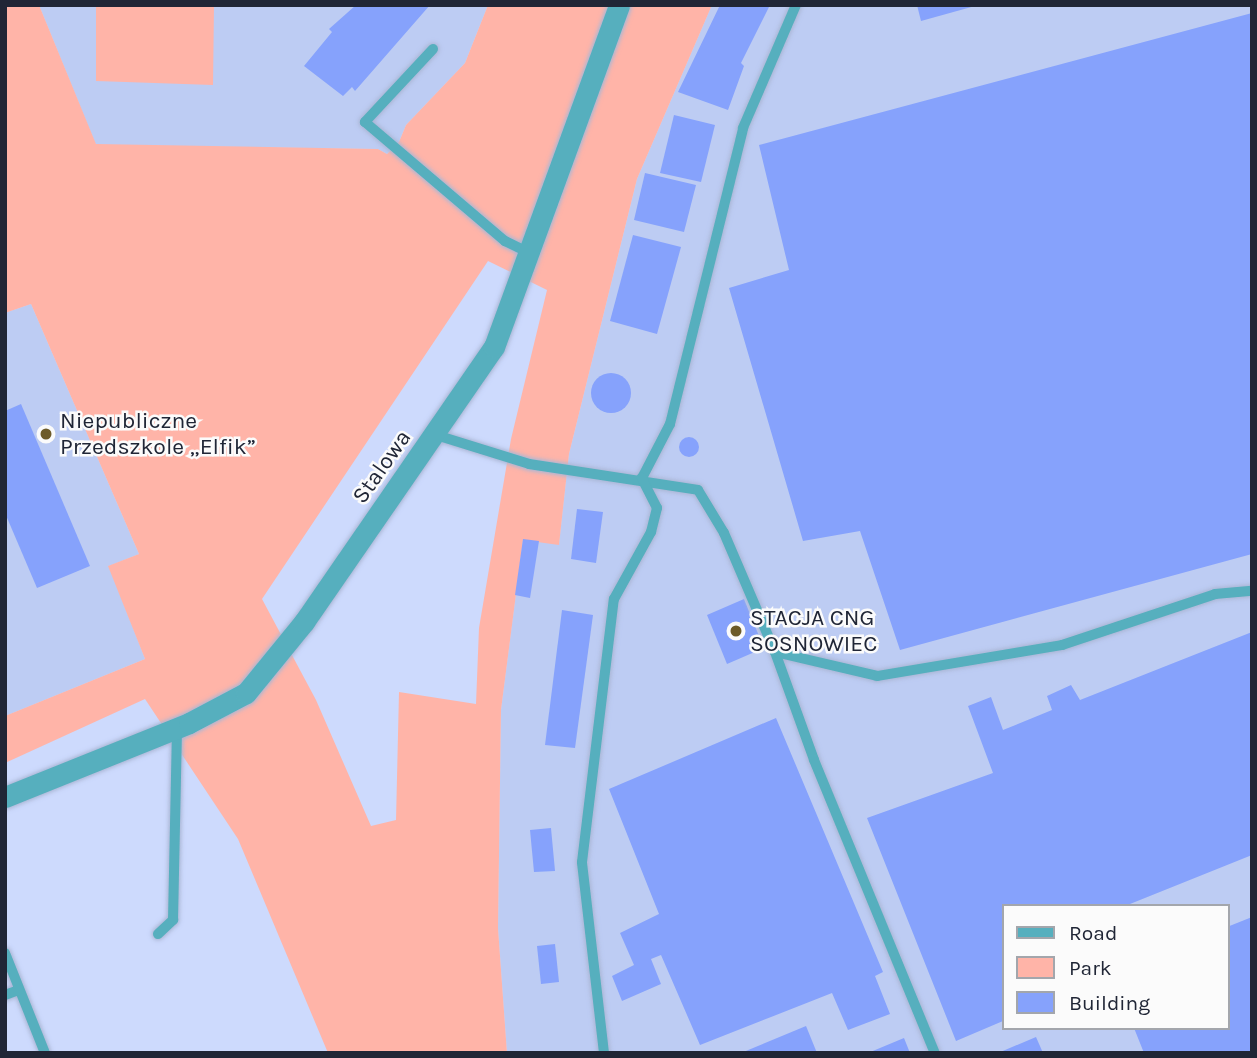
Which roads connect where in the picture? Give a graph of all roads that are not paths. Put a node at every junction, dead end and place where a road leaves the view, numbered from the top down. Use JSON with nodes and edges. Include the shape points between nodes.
{"nodes":[{"id":1,"x":619,"y":5,"type":"edge"},
{"id":2,"x":796,"y":5,"type":"edge"},
{"id":3,"x":433,"y":49,"type":"dead end"},
{"id":4,"x":528,"y":252,"type":"junction"},
{"id":5,"x":436,"y":435,"type":"junction"},
{"id":6,"x":642,"y":478,"type":"junction"},
{"id":7,"x":1252,"y":591,"type":"edge"},
{"id":8,"x":775,"y":652,"type":"junction"},
{"id":9,"x":177,"y":727,"type":"junction"},
{"id":10,"x":5,"y":796,"type":"edge"},
{"id":11,"x":158,"y":934,"type":"dead end"},
{"id":12,"x":5,"y":953,"type":"edge"},
{"id":13,"x":19,"y":990,"type":"junction"},
{"id":14,"x":5,"y":995,"type":"edge"},
{"id":15,"x":44,"y":1050,"type":"edge"},
{"id":16,"x":30,"y":1053,"type":"edge"},
{"id":17,"x":604,"y":1053,"type":"edge"},
{"id":18,"x":935,"y":1053,"type":"edge"}],
"edges":[{"from":1,"to":4,"type":"street","name":"Stalowa"},
{"from":2,"to":6,"type":"lane","via":[[743,128],[670,424]]},
{"from":3,"to":4,"type":"lane","via":[[365,122],[505,241]]},
{"from":4,"to":5,"type":"street","name":"Stalowa","via":[[494,347]]},
{"from":5,"to":6,"type":"lane","via":[[529,464]]},
{"from":5,"to":9,"type":"street","name":"Stalowa","via":[[304,622],[246,692]]},
{"from":6,"to":8,"type":"lane","via":[[698,490],[724,533]]},
{"from":6,"to":17,"type":"lane","via":[[657,508],[651,532],[614,599],[582,862]]},
{"from":7,"to":8,"type":"lane","via":[[1214,594],[1062,645],[877,676]]},
{"from":8,"to":18,"type":"lane","via":[[814,760]]},
{"from":9,"to":10,"type":"street","name":"Stalowa"},
{"from":9,"to":11,"type":"lane","via":[[173,920]]},
{"from":12,"to":13,"type":"lane"},
{"from":13,"to":14,"type":"lane"},
{"from":13,"to":15,"type":"lane"},
{"from":15,"to":16,"type":"lane"}]}
